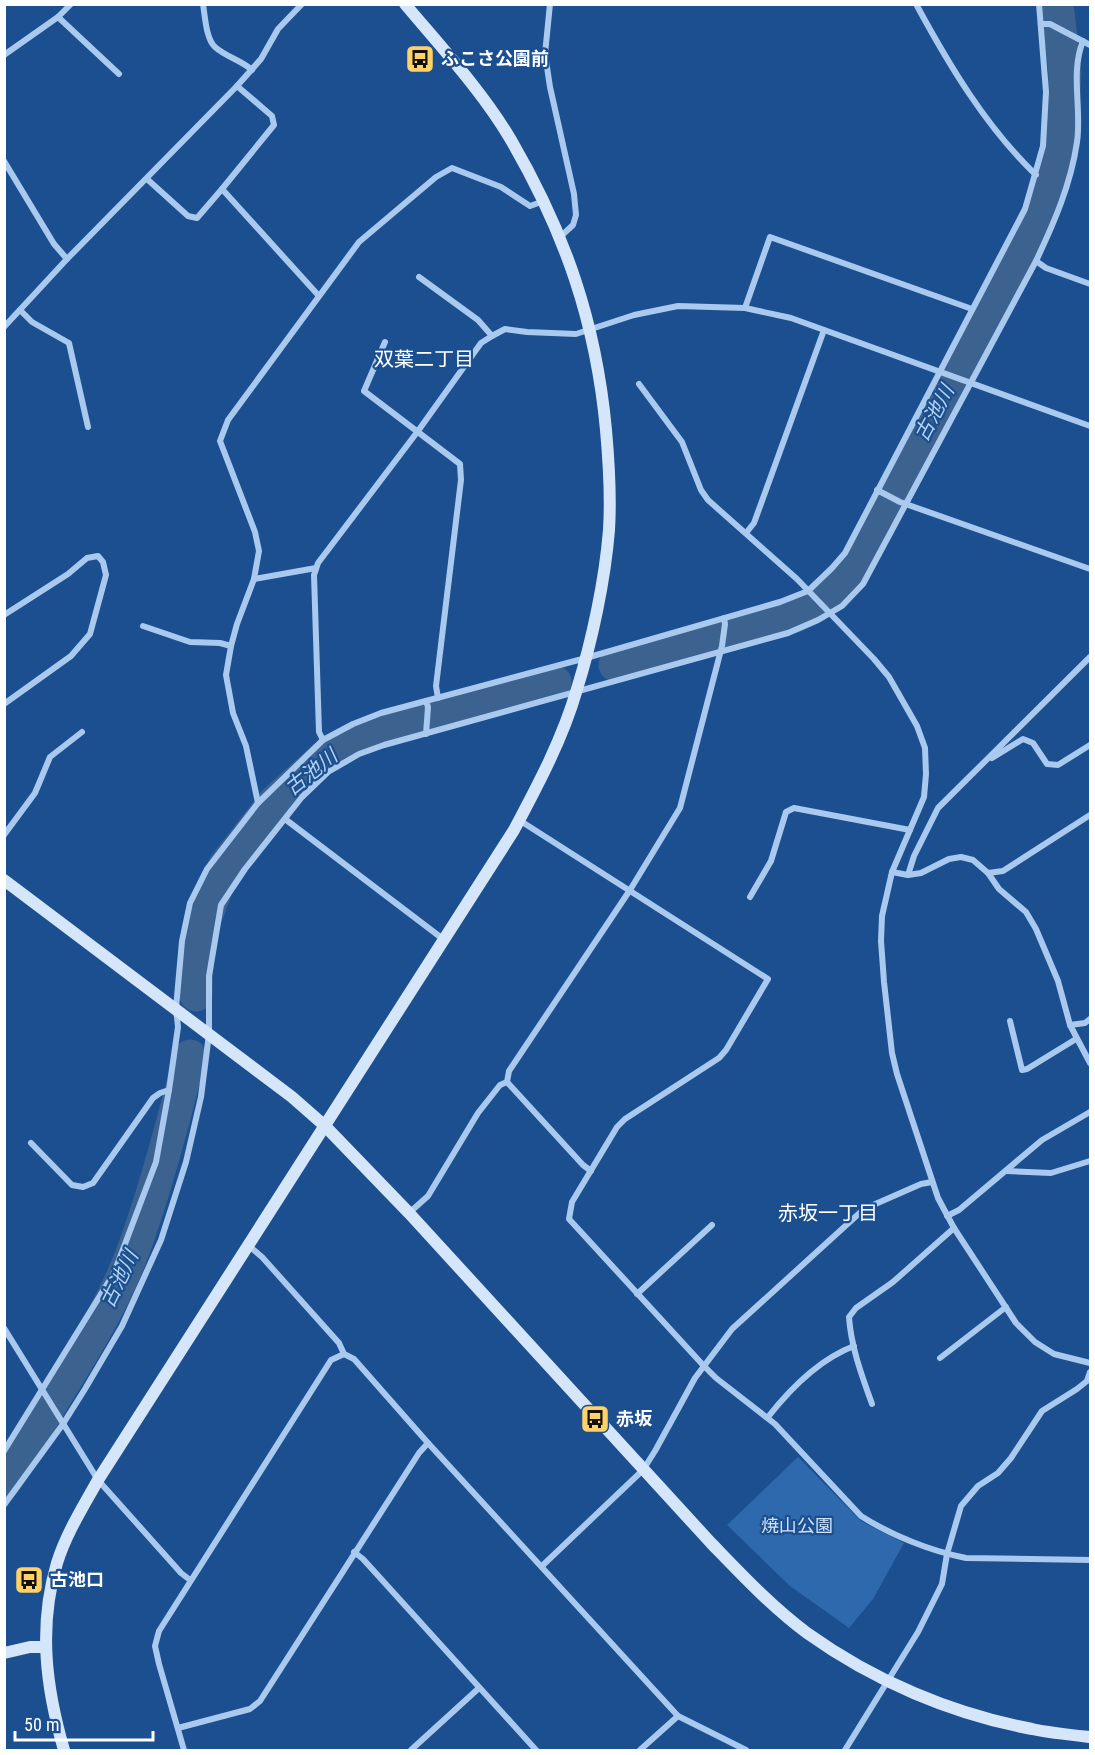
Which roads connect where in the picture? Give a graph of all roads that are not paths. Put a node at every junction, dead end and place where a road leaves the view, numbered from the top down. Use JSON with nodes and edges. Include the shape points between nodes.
{"nodes":[{"id":1,"x":71,"y":4,"type":"edge"},
{"id":2,"x":203,"y":4,"type":"edge"},
{"id":3,"x":302,"y":4,"type":"edge"},
{"id":4,"x":405,"y":4,"type":"edge"},
{"id":5,"x":550,"y":4,"type":"edge"},
{"id":6,"x":916,"y":4,"type":"edge"},
{"id":7,"x":1039,"y":4,"type":"edge"},
{"id":8,"x":58,"y":17,"type":"junction"},
{"id":9,"x":1041,"y":24,"type":"junction"},
{"id":10,"x":1083,"y":40,"type":"junction"},
{"id":11,"x":1090,"y":45,"type":"edge"},
{"id":12,"x":4,"y":55,"type":"edge"},
{"id":13,"x":252,"y":70,"type":"junction"},
{"id":14,"x":119,"y":74,"type":"dead end"},
{"id":15,"x":237,"y":86,"type":"junction"},
{"id":16,"x":4,"y":161,"type":"edge"},
{"id":17,"x":1036,"y":175,"type":"junction"},
{"id":18,"x":147,"y":179,"type":"junction"},
{"id":19,"x":222,"y":189,"type":"junction"},
{"id":20,"x":544,"y":201,"type":"junction"},
{"id":21,"x":560,"y":237,"type":"junction"},
{"id":22,"x":67,"y":259,"type":"junction"},
{"id":23,"x":1036,"y":261,"type":"junction"},
{"id":24,"x":419,"y":277,"type":"dead end"},
{"id":25,"x":1090,"y":284,"type":"edge"},
{"id":26,"x":319,"y":296,"type":"junction"},
{"id":27,"x":746,"y":308,"type":"junction"},
{"id":28,"x":972,"y":309,"type":"junction"},
{"id":29,"x":20,"y":310,"type":"junction"},
{"id":30,"x":4,"y":327,"type":"edge"},
{"id":31,"x":591,"y":330,"type":"junction"},
{"id":32,"x":824,"y":330,"type":"junction"},
{"id":33,"x":492,"y":336,"type":"junction"},
{"id":34,"x":385,"y":342,"type":"dead end"},
{"id":35,"x":939,"y":372,"type":"junction"},
{"id":36,"x":966,"y":382,"type":"junction"},
{"id":37,"x":639,"y":384,"type":"dead end"},
{"id":38,"x":1090,"y":426,"type":"edge"},
{"id":39,"x":88,"y":427,"type":"dead end"},
{"id":40,"x":418,"y":431,"type":"junction"},
{"id":41,"x":877,"y":490,"type":"junction"},
{"id":42,"x":903,"y":503,"type":"junction"},
{"id":43,"x":746,"y":533,"type":"junction"},
{"id":44,"x":316,"y":568,"type":"junction"},
{"id":45,"x":1090,"y":569,"type":"edge"},
{"id":46,"x":255,"y":579,"type":"junction"},
{"id":47,"x":808,"y":591,"type":"junction"},
{"id":48,"x":827,"y":611,"type":"junction"},
{"id":49,"x":4,"y":615,"type":"edge"},
{"id":50,"x":725,"y":621,"type":"junction"},
{"id":51,"x":143,"y":626,"type":"dead end"},
{"id":52,"x":231,"y":646,"type":"junction"},
{"id":53,"x":721,"y":649,"type":"junction"},
{"id":54,"x":1090,"y":657,"type":"edge"},
{"id":55,"x":586,"y":658,"type":"junction"},
{"id":56,"x":577,"y":692,"type":"junction"},
{"id":57,"x":438,"y":698,"type":"junction"},
{"id":58,"x":4,"y":704,"type":"edge"},
{"id":59,"x":427,"y":704,"type":"junction"},
{"id":60,"x":82,"y":732,"type":"dead end"},
{"id":61,"x":426,"y":732,"type":"junction"},
{"id":62,"x":323,"y":740,"type":"junction"},
{"id":63,"x":1090,"y":744,"type":"edge"},
{"id":64,"x":981,"y":765,"type":"junction"},
{"id":65,"x":258,"y":803,"type":"junction"},
{"id":66,"x":1090,"y":815,"type":"edge"},
{"id":67,"x":285,"y":819,"type":"junction"},
{"id":68,"x":519,"y":820,"type":"junction"},
{"id":69,"x":910,"y":830,"type":"junction"},
{"id":70,"x":4,"y":835,"type":"edge"},
{"id":71,"x":892,"y":872,"type":"junction"},
{"id":72,"x":988,"y":873,"type":"junction"},
{"id":73,"x":908,"y":876,"type":"junction"},
{"id":74,"x":4,"y":880,"type":"edge"},
{"id":75,"x":630,"y":890,"type":"junction"},
{"id":76,"x":750,"y":897,"type":"dead end"},
{"id":77,"x":443,"y":939,"type":"junction"},
{"id":78,"x":176,"y":1008,"type":"junction"},
{"id":79,"x":1090,"y":1019,"type":"edge"},
{"id":80,"x":1010,"y":1022,"type":"dead end"},
{"id":81,"x":1070,"y":1025,"type":"junction"},
{"id":82,"x":209,"y":1034,"type":"junction"},
{"id":83,"x":1076,"y":1040,"type":"junction"},
{"id":84,"x":1090,"y":1063,"type":"edge"},
{"id":85,"x":507,"y":1082,"type":"junction"},
{"id":86,"x":170,"y":1090,"type":"junction"},
{"id":87,"x":1090,"y":1112,"type":"edge"},
{"id":88,"x":325,"y":1126,"type":"junction"},
{"id":89,"x":31,"y":1143,"type":"dead end"},
{"id":90,"x":1090,"y":1161,"type":"edge"},
{"id":91,"x":591,"y":1171,"type":"junction"},
{"id":92,"x":1005,"y":1171,"type":"junction"},
{"id":93,"x":932,"y":1182,"type":"junction"},
{"id":94,"x":409,"y":1213,"type":"junction"},
{"id":95,"x":947,"y":1216,"type":"junction"},
{"id":96,"x":712,"y":1225,"type":"dead end"},
{"id":97,"x":954,"y":1228,"type":"junction"},
{"id":98,"x":249,"y":1246,"type":"junction"},
{"id":99,"x":637,"y":1294,"type":"junction"},
{"id":100,"x":1006,"y":1307,"type":"junction"},
{"id":101,"x":4,"y":1328,"type":"edge"},
{"id":102,"x":854,"y":1346,"type":"junction"},
{"id":103,"x":344,"y":1354,"type":"junction"},
{"id":104,"x":940,"y":1358,"type":"dead end"},
{"id":105,"x":1090,"y":1363,"type":"edge"},
{"id":106,"x":703,"y":1365,"type":"junction"},
{"id":107,"x":1090,"y":1372,"type":"edge"},
{"id":108,"x":42,"y":1390,"type":"junction"},
{"id":109,"x":872,"y":1404,"type":"dead end"},
{"id":110,"x":768,"y":1417,"type":"junction"},
{"id":111,"x":63,"y":1424,"type":"junction"},
{"id":112,"x":428,"y":1443,"type":"junction"},
{"id":113,"x":4,"y":1451,"type":"edge"},
{"id":114,"x":643,"y":1470,"type":"junction"},
{"id":115,"x":98,"y":1480,"type":"junction"},
{"id":116,"x":4,"y":1505,"type":"edge"},
{"id":117,"x":354,"y":1552,"type":"junction"},
{"id":118,"x":947,"y":1554,"type":"junction"},
{"id":119,"x":1090,"y":1560,"type":"edge"},
{"id":120,"x":542,"y":1566,"type":"junction"},
{"id":121,"x":190,"y":1581,"type":"junction"},
{"id":122,"x":45,"y":1647,"type":"junction"},
{"id":123,"x":4,"y":1653,"type":"edge"},
{"id":124,"x":888,"y":1682,"type":"junction"},
{"id":125,"x":479,"y":1688,"type":"junction"},
{"id":126,"x":678,"y":1716,"type":"junction"},
{"id":127,"x":178,"y":1728,"type":"junction"},
{"id":128,"x":1090,"y":1737,"type":"edge"},
{"id":129,"x":64,"y":1750,"type":"edge"},
{"id":130,"x":184,"y":1750,"type":"edge"},
{"id":131,"x":411,"y":1750,"type":"edge"},
{"id":132,"x":536,"y":1750,"type":"edge"},
{"id":133,"x":640,"y":1750,"type":"edge"},
{"id":134,"x":746,"y":1750,"type":"edge"},
{"id":135,"x":844,"y":1750,"type":"edge"}],
"edges":[{"from":1,"to":8,"type":"street"},
{"from":2,"to":13,"type":"street","via":[[210,41]]},
{"from":3,"to":13,"type":"street","via":[[278,29]]},
{"from":4,"to":20,"type":"street","via":[[472,84],[510,138]]},
{"from":5,"to":21,"type":"street","via":[[545,54],[576,215],[573,225]]},
{"from":6,"to":17,"type":"street","via":[[961,81],[1008,145]]},
{"from":7,"to":9,"type":"street"},
{"from":8,"to":12,"type":"street"},
{"from":8,"to":14,"type":"street"},
{"from":9,"to":10,"type":"street","via":[[1050,24]]},
{"from":9,"to":17,"type":"street","via":[[1046,92],[1043,146]]},
{"from":10,"to":11,"type":"street"},
{"from":10,"to":23,"type":"street","via":[[1077,55],[1077,142],[1061,208]]},
{"from":13,"to":15,"type":"street"},
{"from":15,"to":18,"type":"street"},
{"from":15,"to":19,"type":"street","via":[[272,116],[274,125]]},
{"from":16,"to":22,"type":"street"},
{"from":17,"to":28,"type":"street","via":[[1025,209]]},
{"from":18,"to":19,"type":"street","via":[[188,216],[197,218]]},
{"from":18,"to":22,"type":"street"},
{"from":19,"to":26,"type":"street"},
{"from":20,"to":21,"type":"street"},
{"from":20,"to":26,"type":"street","via":[[530,206],[501,187],[452,168],[359,242]]},
{"from":21,"to":31,"type":"street"},
{"from":22,"to":29,"type":"street"},
{"from":23,"to":25,"type":"street"},
{"from":23,"to":36,"type":"street"},
{"from":24,"to":33,"type":"street","via":[[478,320]]},
{"from":26,"to":46,"type":"street","via":[[228,420],[220,441],[255,532],[259,551]]},
{"from":27,"to":28,"type":"street","via":[[770,237]]},
{"from":27,"to":31,"type":"street","via":[[678,306],[634,315]]},
{"from":27,"to":32,"type":"street"},
{"from":28,"to":35,"type":"street"},
{"from":29,"to":30,"type":"street"},
{"from":29,"to":39,"type":"street","via":[[32,322],[69,343]]},
{"from":31,"to":33,"type":"street","via":[[576,334],[505,329]]},
{"from":31,"to":55,"type":"street","via":[[602,386],[609,460],[609,529]]},
{"from":32,"to":35,"type":"street"},
{"from":32,"to":43,"type":"street","via":[[754,523]]},
{"from":33,"to":40,"type":"street","via":[[481,343]]},
{"from":34,"to":40,"type":"street","via":[[364,391]]},
{"from":35,"to":36,"type":"street"},
{"from":35,"to":41,"type":"street"},
{"from":36,"to":38,"type":"street"},
{"from":36,"to":42,"type":"street"},
{"from":37,"to":43,"type":"street","via":[[682,442],[708,500]]},
{"from":40,"to":44,"type":"street"},
{"from":40,"to":57,"type":"street","via":[[460,464],[436,686]]},
{"from":41,"to":42,"type":"street"},
{"from":41,"to":47,"type":"street","via":[[844,553]]},
{"from":42,"to":45,"type":"street"},
{"from":42,"to":48,"type":"street","via":[[863,584],[842,606]]},
{"from":43,"to":47,"type":"street"},
{"from":44,"to":46,"type":"street"},
{"from":44,"to":62,"type":"street","via":[[319,732]]},
{"from":46,"to":52,"type":"street"},
{"from":47,"to":48,"type":"street"},
{"from":47,"to":50,"type":"street"},
{"from":48,"to":53,"type":"street","via":[[788,633]]},
{"from":48,"to":69,"type":"street","via":[[889,676],[917,726],[925,748],[926,774],[924,797]]},
{"from":49,"to":58,"type":"street","via":[[87,558],[98,556],[103,562],[106,575],[90,634],[71,656]]},
{"from":50,"to":53,"type":"street"},
{"from":50,"to":55,"type":"street"},
{"from":51,"to":52,"type":"street","via":[[190,642]]},
{"from":52,"to":65,"type":"street","via":[[226,675]]},
{"from":53,"to":56,"type":"street"},
{"from":53,"to":75,"type":"street","via":[[680,808]]},
{"from":54,"to":64,"type":"street"},
{"from":55,"to":56,"type":"street"},
{"from":55,"to":57,"type":"street"},
{"from":56,"to":61,"type":"street"},
{"from":56,"to":68,"type":"street","via":[[545,771]]},
{"from":57,"to":59,"type":"street"},
{"from":59,"to":61,"type":"street"},
{"from":59,"to":62,"type":"street","via":[[381,713]]},
{"from":60,"to":70,"type":"street","via":[[50,757],[35,793]]},
{"from":61,"to":67,"type":"street","via":[[367,751],[328,772]]},
{"from":62,"to":65,"type":"street"},
{"from":63,"to":64,"type":"street","via":[[1058,765],[1047,764],[1033,743],[1023,739]]},
{"from":64,"to":73,"type":"street","via":[[938,808]]},
{"from":65,"to":78,"type":"street","via":[[207,869],[190,903]]},
{"from":66,"to":72,"type":"street","via":[[1003,871]]},
{"from":67,"to":77,"type":"street"},
{"from":67,"to":82,"type":"street","via":[[221,905],[209,976]]},
{"from":68,"to":75,"type":"street"},
{"from":68,"to":77,"type":"street"},
{"from":69,"to":71,"type":"street"},
{"from":69,"to":76,"type":"street","via":[[794,808],[786,812],[771,861]]},
{"from":71,"to":73,"type":"street"},
{"from":71,"to":93,"type":"street","via":[[881,940],[892,1053]]},
{"from":72,"to":73,"type":"street","via":[[973,860],[961,857]]},
{"from":72,"to":81,"type":"street","via":[[999,889],[1026,912],[1036,929],[1058,981]]},
{"from":74,"to":78,"type":"street"},
{"from":75,"to":85,"type":"street","via":[[509,1071]]},
{"from":75,"to":91,"type":"street","via":[[768,979],[719,1058],[625,1119]]},
{"from":77,"to":88,"type":"street"},
{"from":78,"to":82,"type":"street"},
{"from":78,"to":86,"type":"street","via":[[178,1027]]},
{"from":79,"to":81,"type":"street"},
{"from":80,"to":83,"type":"street","via":[[1022,1070]]},
{"from":81,"to":83,"type":"street"},
{"from":82,"to":88,"type":"street"},
{"from":82,"to":111,"type":"street","via":[[201,1097],[161,1240],[122,1326]]},
{"from":83,"to":84,"type":"street"},
{"from":85,"to":91,"type":"street"},
{"from":85,"to":94,"type":"street","via":[[500,1085],[478,1113],[428,1196]]},
{"from":86,"to":89,"type":"street","via":[[153,1098],[93,1183],[83,1187],[72,1185]]},
{"from":86,"to":108,"type":"street","via":[[156,1162],[114,1273]]},
{"from":87,"to":92,"type":"street","via":[[1042,1140]]},
{"from":88,"to":94,"type":"street"},
{"from":88,"to":98,"type":"street"},
{"from":90,"to":92,"type":"street","via":[[1051,1173]]},
{"from":91,"to":99,"type":"street","via":[[572,1202],[569,1219]]},
{"from":92,"to":95,"type":"street"},
{"from":93,"to":95,"type":"street"},
{"from":93,"to":106,"type":"street","via":[[864,1209],[732,1329]]},
{"from":94,"to":114,"type":"street"},
{"from":95,"to":97,"type":"street"},
{"from":96,"to":99,"type":"street"},
{"from":97,"to":100,"type":"street"},
{"from":97,"to":102,"type":"street","via":[[893,1282],[856,1308],[849,1317]]},
{"from":98,"to":103,"type":"street","via":[[339,1343]]},
{"from":98,"to":115,"type":"street"},
{"from":99,"to":106,"type":"street"},
{"from":100,"to":104,"type":"street"},
{"from":100,"to":105,"type":"street","via":[[1035,1342],[1054,1354]]},
{"from":101,"to":108,"type":"street"},
{"from":102,"to":109,"type":"street"},
{"from":102,"to":110,"type":"street","via":[[841,1350],[811,1372]]},
{"from":103,"to":112,"type":"street","via":[[354,1359]]},
{"from":103,"to":121,"type":"street","via":[[331,1360]]},
{"from":106,"to":110,"type":"street"},
{"from":106,"to":114,"type":"street"},
{"from":107,"to":118,"type":"street","via":[[1087,1381],[1042,1411],[1011,1458],[961,1506]]},
{"from":108,"to":111,"type":"street"},
{"from":108,"to":113,"type":"street"},
{"from":110,"to":118,"type":"street","via":[[861,1516]]},
{"from":111,"to":115,"type":"street"},
{"from":111,"to":116,"type":"street"},
{"from":112,"to":117,"type":"street"},
{"from":112,"to":120,"type":"street"},
{"from":114,"to":120,"type":"street"},
{"from":114,"to":124,"type":"street","via":[[760,1594],[807,1633]]},
{"from":115,"to":121,"type":"street"},
{"from":115,"to":122,"type":"street","via":[[57,1563]]},
{"from":117,"to":125,"type":"street"},
{"from":117,"to":127,"type":"street","via":[[260,1701],[250,1709]]},
{"from":118,"to":119,"type":"street","via":[[966,1558]]},
{"from":118,"to":124,"type":"street","via":[[942,1584]]},
{"from":120,"to":126,"type":"street"},
{"from":121,"to":127,"type":"street","via":[[159,1631],[155,1646]]},
{"from":122,"to":123,"type":"street"},
{"from":122,"to":129,"type":"street","via":[[50,1695]]},
{"from":124,"to":128,"type":"street","via":[[976,1716]]},
{"from":124,"to":135,"type":"street"},
{"from":125,"to":131,"type":"street"},
{"from":125,"to":132,"type":"street"},
{"from":126,"to":133,"type":"street"},
{"from":126,"to":134,"type":"street"},
{"from":127,"to":130,"type":"street"}]}
